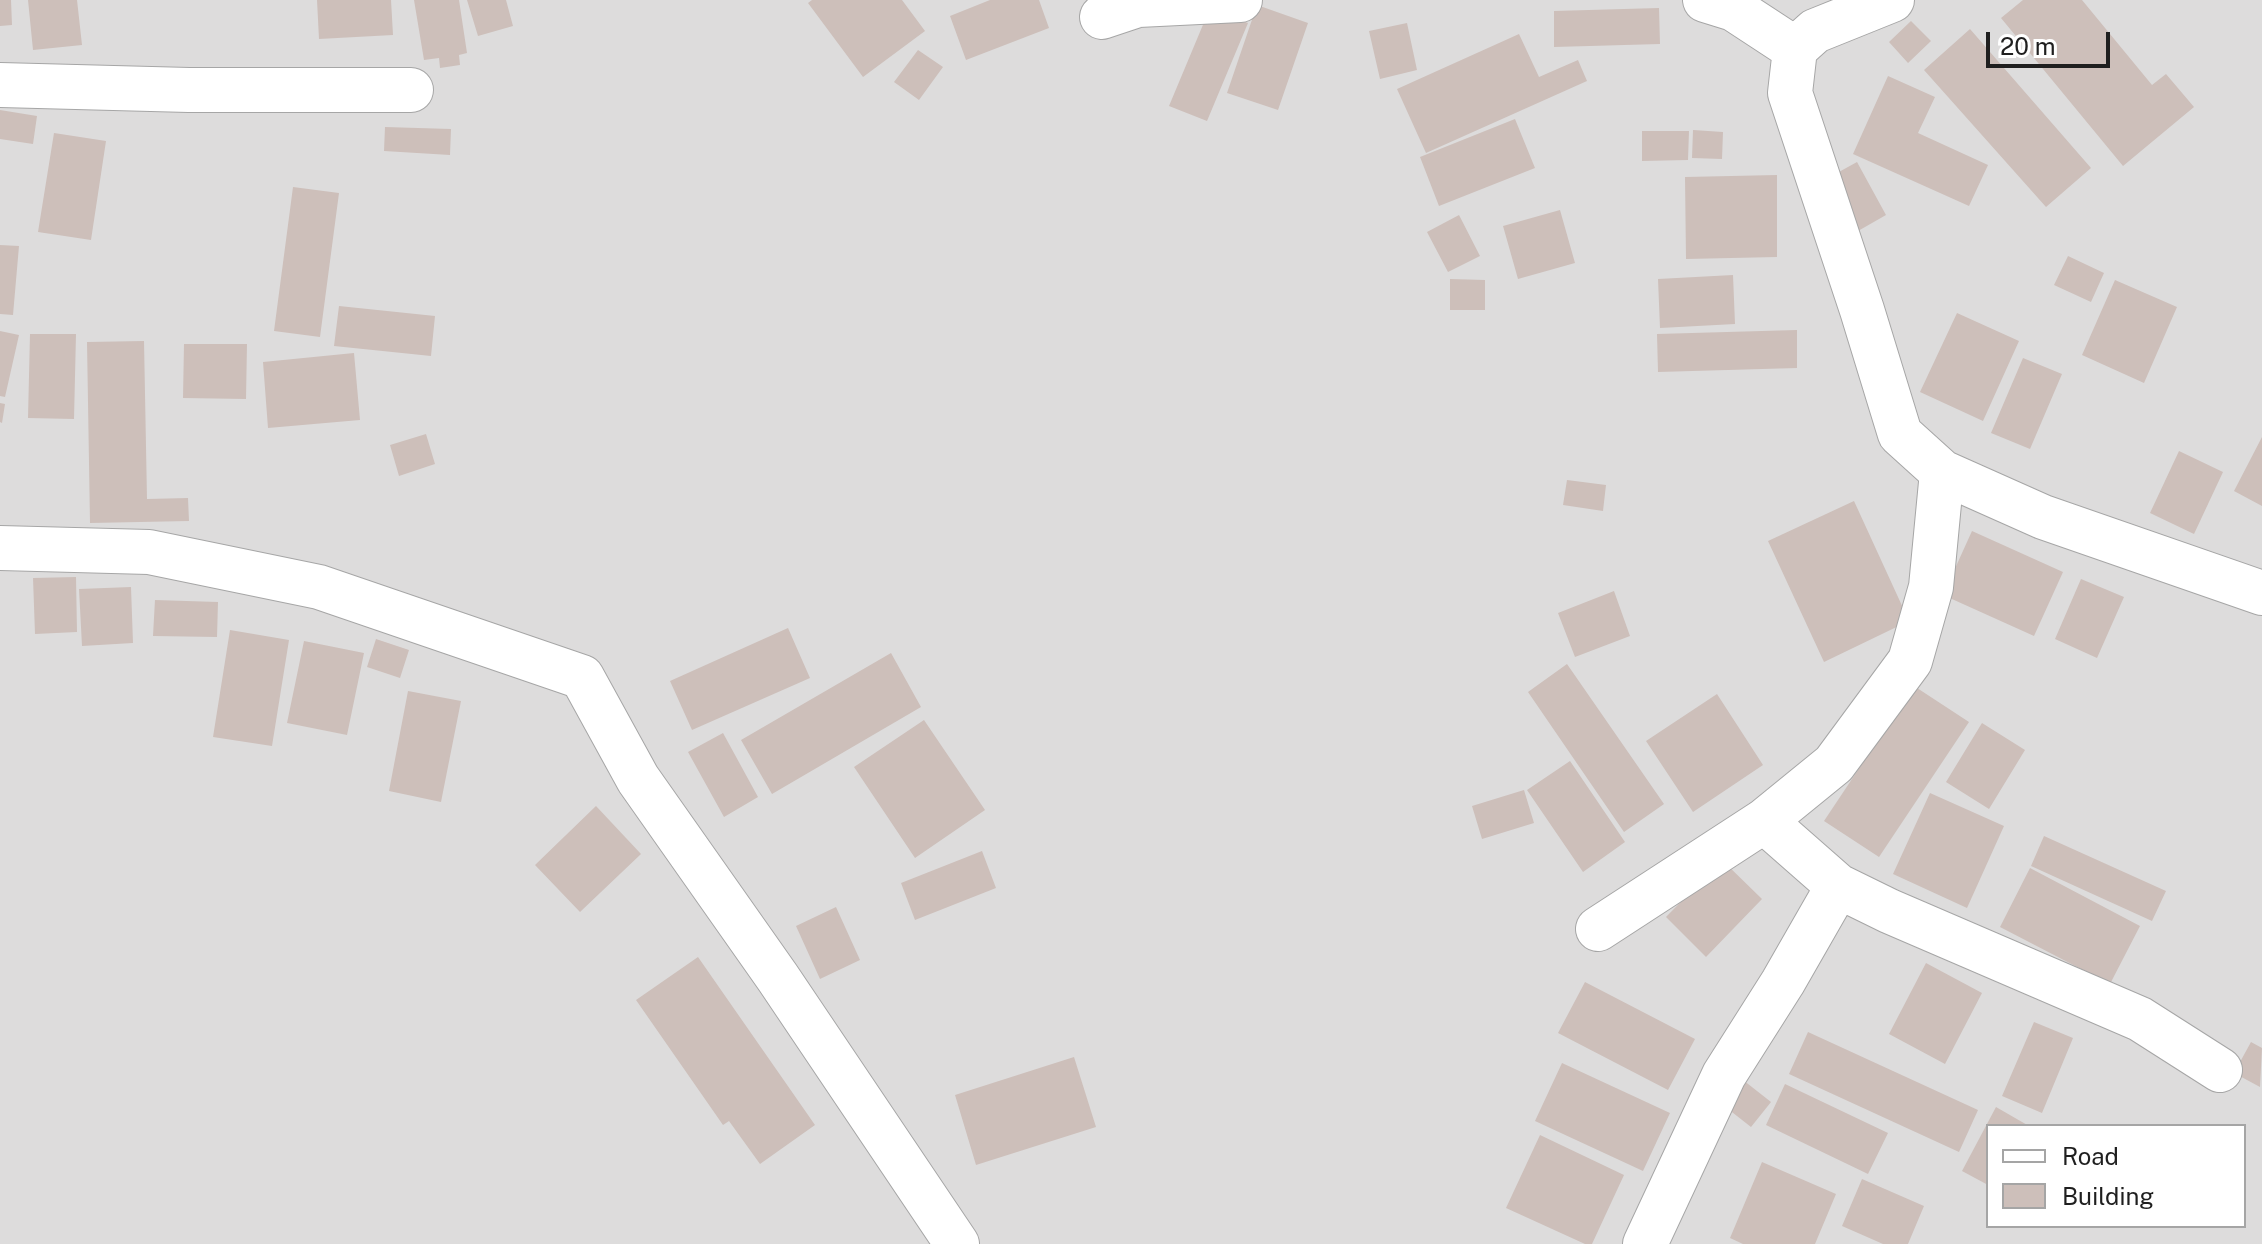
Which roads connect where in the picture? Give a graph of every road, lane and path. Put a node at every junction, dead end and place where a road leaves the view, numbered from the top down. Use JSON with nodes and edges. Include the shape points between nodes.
{"nodes":[{"id":1,"x":1240,"y":0,"type":"edge"},
{"id":2,"x":1705,"y":0,"type":"edge"},
{"id":3,"x":1892,"y":0,"type":"edge"},
{"id":4,"x":1102,"y":17,"type":"dead end"},
{"id":5,"x":1795,"y":49,"type":"junction"},
{"id":6,"x":0,"y":85,"type":"edge"},
{"id":7,"x":411,"y":90,"type":"dead end"},
{"id":8,"x":1942,"y":472,"type":"junction"},
{"id":9,"x":0,"y":548,"type":"edge"},
{"id":10,"x":2262,"y":593,"type":"edge"},
{"id":11,"x":1764,"y":821,"type":"junction"},
{"id":12,"x":1838,"y":886,"type":"junction"},
{"id":13,"x":1598,"y":929,"type":"dead end"},
{"id":14,"x":2220,"y":1070,"type":"dead end"},
{"id":15,"x":957,"y":1244,"type":"edge"},
{"id":16,"x":1645,"y":1244,"type":"edge"}],
"edges":[{"from":1,"to":4,"type":"street","via":[[1138,5]]},
{"from":2,"to":5,"type":"street","via":[[1734,9]]},
{"from":3,"to":5,"type":"street","via":[[1815,31]]},
{"from":5,"to":8,"type":"street","via":[[1790,93],[1900,434]]},
{"from":6,"to":7,"type":"street"},
{"from":8,"to":10,"type":"street","via":[[2043,517]]},
{"from":8,"to":11,"type":"street","via":[[1931,587],[1910,661],[1834,764]]},
{"from":9,"to":15,"type":"street","via":[[149,552],[319,587],[582,677],[638,779]]},
{"from":11,"to":12,"type":"street"},
{"from":11,"to":13,"type":"street"},
{"from":12,"to":14,"type":"street","via":[[2140,1019]]},
{"from":12,"to":16,"type":"street","via":[[1724,1075]]}]}
